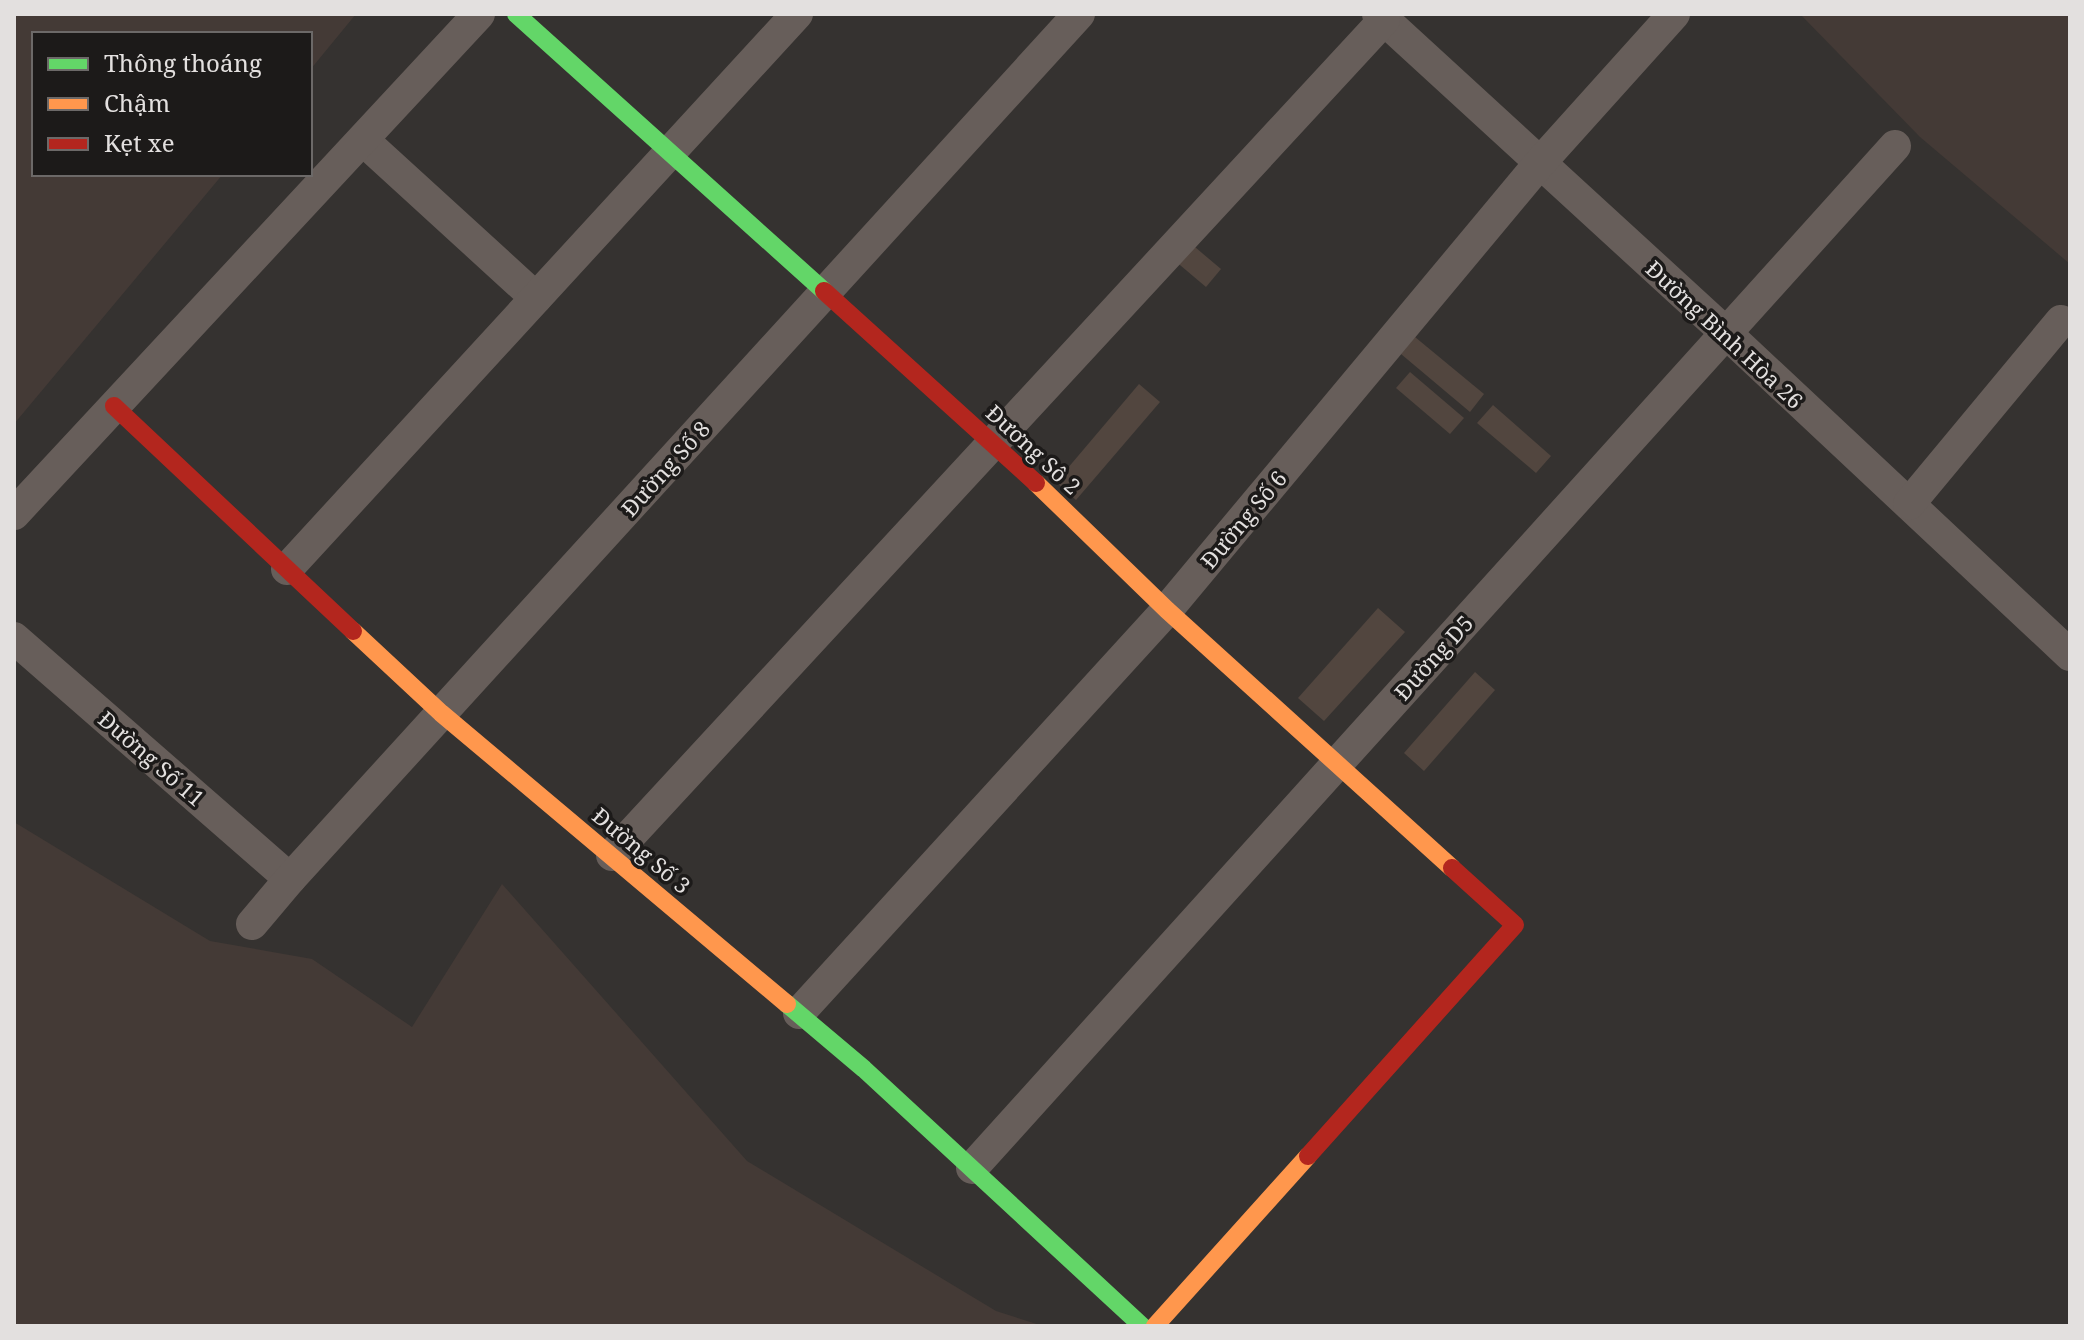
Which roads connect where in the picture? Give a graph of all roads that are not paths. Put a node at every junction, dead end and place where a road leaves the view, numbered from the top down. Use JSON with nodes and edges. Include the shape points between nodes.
{"nodes":[{"id":1,"x":479,"y":14,"type":"edge"},
{"id":2,"x":516,"y":14,"type":"edge"},
{"id":3,"x":797,"y":14,"type":"edge"},
{"id":4,"x":1079,"y":14,"type":"edge"},
{"id":5,"x":1674,"y":14,"type":"edge"},
{"id":6,"x":1381,"y":17,"type":"edge"},
{"id":7,"x":363,"y":140,"type":"junction"},
{"id":8,"x":1895,"y":146,"type":"dead end"},
{"id":9,"x":670,"y":152,"type":"junction"},
{"id":10,"x":1539,"y":164,"type":"junction"},
{"id":11,"x":825,"y":292,"type":"junction"},
{"id":12,"x":536,"y":298,"type":"junction"},
{"id":13,"x":2061,"y":321,"type":"dead end"},
{"id":14,"x":1726,"y":333,"type":"junction"},
{"id":15,"x":114,"y":406,"type":"junction"},
{"id":16,"x":994,"y":443,"type":"junction"},
{"id":17,"x":1909,"y":504,"type":"junction"},
{"id":18,"x":14,"y":514,"type":"edge"},
{"id":19,"x":287,"y":569,"type":"junction"},
{"id":20,"x":1167,"y":610,"type":"junction"},
{"id":21,"x":14,"y":638,"type":"edge"},
{"id":22,"x":2070,"y":655,"type":"edge"},
{"id":23,"x":441,"y":713,"type":"junction"},
{"id":24,"x":1336,"y":764,"type":"junction"},
{"id":25,"x":612,"y":855,"type":"junction"},
{"id":26,"x":290,"y":879,"type":"junction"},
{"id":27,"x":252,"y":924,"type":"dead end"},
{"id":28,"x":799,"y":1013,"type":"junction"},
{"id":29,"x":972,"y":1168,"type":"junction"},
{"id":30,"x":1142,"y":1326,"type":"edge"},
{"id":31,"x":1155,"y":1326,"type":"edge"}],
"edges":[{"from":1,"to":7,"type":"street"},
{"from":2,"to":9,"type":"street","name":"Đương Sô 2"},
{"from":3,"to":9,"type":"street"},
{"from":4,"to":11,"type":"street","name":"Đường Số 8"},
{"from":5,"to":10,"type":"street","name":"Đường Số 6"},
{"from":6,"to":10,"type":"street","name":"Đường Bình Hòa 26"},
{"from":6,"to":16,"type":"street"},
{"from":7,"to":12,"type":"street"},
{"from":7,"to":15,"type":"street"},
{"from":8,"to":14,"type":"street","name":"Đường D5"},
{"from":9,"to":11,"type":"street","name":"Đương Sô 2"},
{"from":9,"to":12,"type":"street"},
{"from":10,"to":14,"type":"street","name":"Đường Bình Hòa 26"},
{"from":10,"to":20,"type":"street","name":"Đường Số 6"},
{"from":11,"to":16,"type":"street","name":"Đương Sô 2"},
{"from":11,"to":23,"type":"street","name":"Đường Số 8"},
{"from":12,"to":19,"type":"street"},
{"from":13,"to":17,"type":"street"},
{"from":14,"to":17,"type":"street","name":"Đường Bình Hòa 26"},
{"from":14,"to":24,"type":"street","name":"Đường D5"},
{"from":15,"to":18,"type":"street"},
{"from":15,"to":19,"type":"street","name":"Đường Số 3"},
{"from":16,"to":20,"type":"street","name":"Đương Sô 2"},
{"from":16,"to":25,"type":"street"},
{"from":17,"to":22,"type":"street","name":"Đường Bình Hòa 26"},
{"from":19,"to":23,"type":"street","name":"Đường Số 3"},
{"from":20,"to":24,"type":"street","name":"Đương Sô 2"},
{"from":20,"to":28,"type":"street","name":"Đường Số 6"},
{"from":21,"to":26,"type":"street","name":"Đường Số 11"},
{"from":23,"to":25,"type":"street","name":"Đường Số 3"},
{"from":23,"to":26,"type":"street","name":"Đường Số 8"},
{"from":24,"to":29,"type":"street","name":"Đường D5"},
{"from":24,"to":31,"type":"street","name":"Đương Sô 2","via":[[1515,925]]},
{"from":25,"to":28,"type":"street","name":"Đường Số 3"},
{"from":26,"to":27,"type":"street","name":"Đường Số 8"},
{"from":28,"to":29,"type":"street","name":"Đường Số 3"},
{"from":29,"to":30,"type":"street","name":"Đường Số 3"}]}
